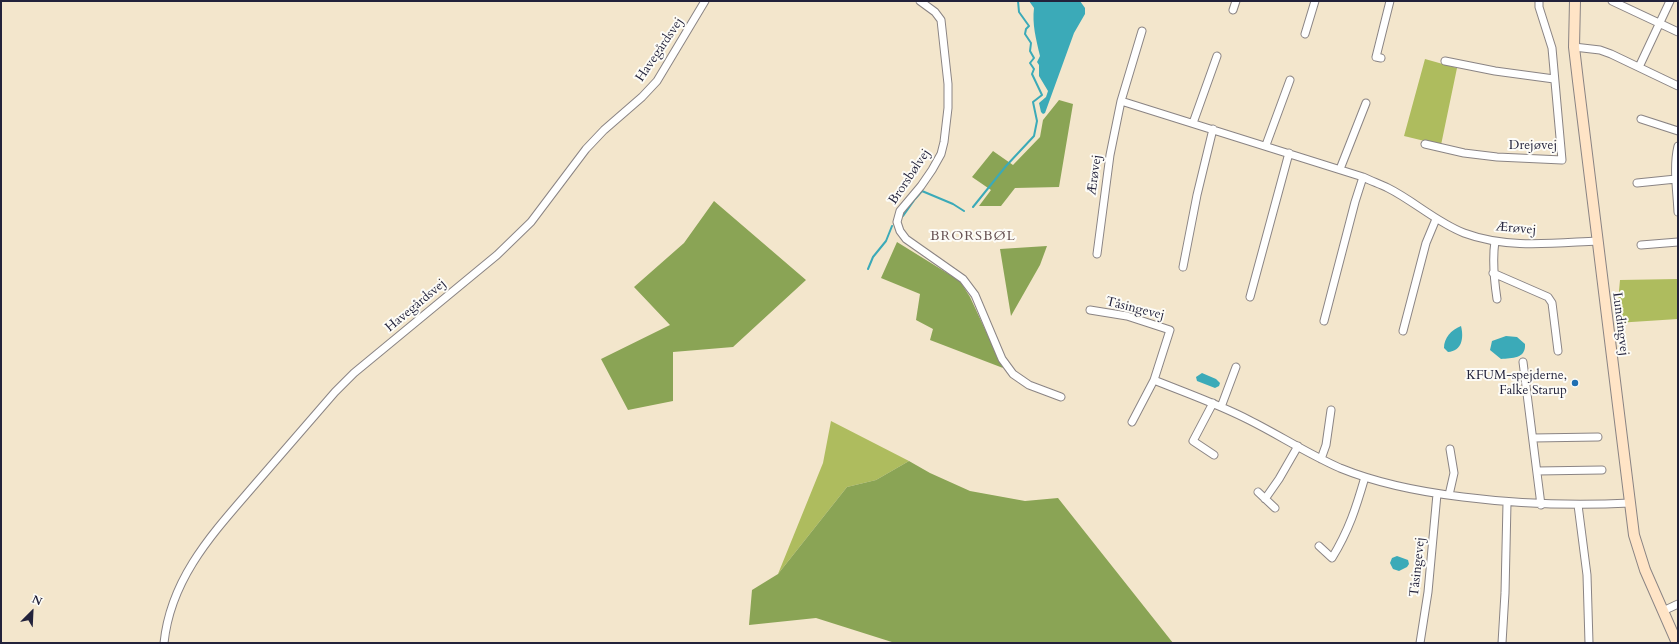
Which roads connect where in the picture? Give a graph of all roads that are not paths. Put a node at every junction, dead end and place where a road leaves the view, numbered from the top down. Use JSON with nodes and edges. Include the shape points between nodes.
{"nodes":[{"id":1,"x":705,"y":1,"type":"edge"},
{"id":2,"x":920,"y":1,"type":"edge"},
{"id":3,"x":1236,"y":1,"type":"edge"},
{"id":4,"x":1314,"y":1,"type":"edge"},
{"id":5,"x":1390,"y":1,"type":"edge"},
{"id":6,"x":1539,"y":1,"type":"edge"},
{"id":7,"x":1576,"y":1,"type":"edge"},
{"id":8,"x":1612,"y":1,"type":"edge"},
{"id":9,"x":1670,"y":1,"type":"edge"},
{"id":10,"x":1233,"y":10,"type":"dead end"},
{"id":11,"x":1659,"y":23,"type":"junction"},
{"id":12,"x":1142,"y":31,"type":"dead end"},
{"id":13,"x":1678,"y":32,"type":"edge"},
{"id":14,"x":1305,"y":34,"type":"dead end"},
{"id":15,"x":1574,"y":47,"type":"junction"},
{"id":16,"x":1217,"y":56,"type":"dead end"},
{"id":17,"x":1381,"y":58,"type":"dead end"},
{"id":18,"x":1445,"y":61,"type":"dead end"},
{"id":19,"x":1638,"y":67,"type":"junction"},
{"id":20,"x":1554,"y":79,"type":"junction"},
{"id":21,"x":1290,"y":80,"type":"dead end"},
{"id":22,"x":1678,"y":86,"type":"edge"},
{"id":23,"x":1121,"y":101,"type":"junction"},
{"id":24,"x":1366,"y":103,"type":"dead end"},
{"id":25,"x":1641,"y":119,"type":"dead end"},
{"id":26,"x":1194,"y":123,"type":"junction"},
{"id":27,"x":1213,"y":129,"type":"junction"},
{"id":28,"x":1678,"y":131,"type":"edge"},
{"id":29,"x":1425,"y":144,"type":"dead end"},
{"id":30,"x":1266,"y":145,"type":"junction"},
{"id":31,"x":1678,"y":146,"type":"edge"},
{"id":32,"x":1289,"y":153,"type":"junction"},
{"id":33,"x":1340,"y":169,"type":"junction"},
{"id":34,"x":1363,"y":177,"type":"junction"},
{"id":35,"x":1676,"y":179,"type":"junction"},
{"id":36,"x":1637,"y":183,"type":"dead end"},
{"id":37,"x":1678,"y":212,"type":"edge"},
{"id":38,"x":1436,"y":219,"type":"junction"},
{"id":39,"x":1494,"y":240,"type":"junction"},
{"id":40,"x":1597,"y":241,"type":"junction"},
{"id":41,"x":1678,"y":242,"type":"edge"},
{"id":42,"x":1641,"y":245,"type":"dead end"},
{"id":43,"x":1097,"y":254,"type":"dead end"},
{"id":44,"x":1183,"y":268,"type":"dead end"},
{"id":45,"x":1493,"y":273,"type":"junction"},
{"id":46,"x":1250,"y":298,"type":"dead end"},
{"id":47,"x":1497,"y":299,"type":"dead end"},
{"id":48,"x":1090,"y":310,"type":"dead end"},
{"id":49,"x":1324,"y":321,"type":"dead end"},
{"id":50,"x":1402,"y":331,"type":"dead end"},
{"id":51,"x":1558,"y":351,"type":"dead end"},
{"id":52,"x":1523,"y":362,"type":"dead end"},
{"id":53,"x":1236,"y":367,"type":"dead end"},
{"id":54,"x":1154,"y":380,"type":"junction"},
{"id":55,"x":1061,"y":397,"type":"dead end"},
{"id":56,"x":1213,"y":403,"type":"junction"},
{"id":57,"x":1221,"y":407,"type":"junction"},
{"id":58,"x":1331,"y":410,"type":"dead end"},
{"id":59,"x":1132,"y":422,"type":"dead end"},
{"id":60,"x":1598,"y":437,"type":"dead end"},
{"id":61,"x":1533,"y":438,"type":"junction"},
{"id":62,"x":1298,"y":446,"type":"junction"},
{"id":63,"x":1450,"y":449,"type":"dead end"},
{"id":64,"x":1214,"y":455,"type":"dead end"},
{"id":65,"x":1322,"y":459,"type":"junction"},
{"id":66,"x":1602,"y":470,"type":"dead end"},
{"id":67,"x":1537,"y":471,"type":"junction"},
{"id":68,"x":1366,"y":477,"type":"junction"},
{"id":69,"x":1258,"y":492,"type":"dead end"},
{"id":70,"x":1437,"y":494,"type":"junction"},
{"id":71,"x":1450,"y":495,"type":"junction"},
{"id":72,"x":1265,"y":499,"type":"junction"},
{"id":73,"x":1507,"y":503,"type":"junction"},
{"id":74,"x":1630,"y":503,"type":"junction"},
{"id":75,"x":1541,"y":505,"type":"junction"},
{"id":76,"x":1578,"y":505,"type":"junction"},
{"id":77,"x":1275,"y":508,"type":"dead end"},
{"id":78,"x":1319,"y":546,"type":"dead end"},
{"id":79,"x":1678,"y":604,"type":"edge"},
{"id":80,"x":1663,"y":611,"type":"junction"},
{"id":81,"x":164,"y":643,"type":"edge"},
{"id":82,"x":1420,"y":643,"type":"edge"},
{"id":83,"x":1502,"y":643,"type":"edge"},
{"id":84,"x":1589,"y":643,"type":"edge"},
{"id":85,"x":1677,"y":643,"type":"edge"}],
"edges":[{"from":1,"to":81,"type":"street","name":"Havegårdsvej","via":[[657,81],[586,149],[531,222],[497,255],[354,373],[217,529],[198,553],[181,582],[171,605]]},
{"from":2,"to":55,"type":"street","name":"Brorsbølvej","via":[[941,20],[948,108],[941,154],[921,186],[900,211],[897,222],[900,231],[906,239],[963,279],[975,295],[1002,359],[1013,374],[1030,385]]},
{"from":3,"to":10,"type":"street"},
{"from":4,"to":14,"type":"street"},
{"from":5,"to":17,"type":"street","via":[[1376,57]]},
{"from":6,"to":20,"type":"street","name":"Drejøvej","via":[[1552,48]]},
{"from":7,"to":15,"type":"street","name":"Lundingvej"},
{"from":8,"to":11,"type":"street"},
{"from":9,"to":11,"type":"street"},
{"from":11,"to":13,"type":"street"},
{"from":11,"to":19,"type":"street"},
{"from":12,"to":23,"type":"street","name":"Ærøvej"},
{"from":15,"to":19,"type":"street","via":[[1600,50]]},
{"from":15,"to":40,"type":"street","name":"Lundingvej"},
{"from":16,"to":26,"type":"street"},
{"from":18,"to":20,"type":"street"},
{"from":19,"to":22,"type":"street"},
{"from":20,"to":29,"type":"street","name":"Drejøvej","via":[[1562,160],[1497,157]]},
{"from":21,"to":30,"type":"street"},
{"from":23,"to":26,"type":"street","name":"Ærøvej"},
{"from":23,"to":43,"type":"street","name":"Ærøvej","via":[[1110,155]]},
{"from":24,"to":33,"type":"street"},
{"from":25,"to":28,"type":"street"},
{"from":26,"to":27,"type":"street","name":"Ærøvej"},
{"from":27,"to":30,"type":"street","name":"Ærøvej"},
{"from":27,"to":44,"type":"street"},
{"from":30,"to":32,"type":"street","name":"Ærøvej"},
{"from":31,"to":35,"type":"street"},
{"from":32,"to":33,"type":"street","name":"Ærøvej"},
{"from":32,"to":46,"type":"street"},
{"from":33,"to":34,"type":"street","name":"Ærøvej"},
{"from":34,"to":38,"type":"street","name":"Ærøvej","via":[[1389,188]]},
{"from":34,"to":49,"type":"street"},
{"from":35,"to":36,"type":"street"},
{"from":35,"to":37,"type":"street"},
{"from":38,"to":39,"type":"street","name":"Ærøvej","via":[[1464,233]]},
{"from":38,"to":50,"type":"street","via":[[1426,243]]},
{"from":39,"to":40,"type":"street","name":"Ærøvej","via":[[1525,244]]},
{"from":39,"to":45,"type":"street"},
{"from":40,"to":74,"type":"street","name":"Lundingvej"},
{"from":41,"to":42,"type":"street"},
{"from":45,"to":47,"type":"street"},
{"from":45,"to":51,"type":"street","via":[[1548,297],[1552,303]]},
{"from":48,"to":54,"type":"street","name":"Tåsingevej","via":[[1127,316],[1170,330]]},
{"from":52,"to":61,"type":"street"},
{"from":53,"to":57,"type":"street"},
{"from":54,"to":56,"type":"street"},
{"from":54,"to":59,"type":"street","name":"Tåsingevej"},
{"from":56,"to":57,"type":"street"},
{"from":56,"to":64,"type":"street","via":[[1193,440]]},
{"from":57,"to":62,"type":"street"},
{"from":58,"to":65,"type":"street"},
{"from":60,"to":61,"type":"street"},
{"from":61,"to":67,"type":"street"},
{"from":62,"to":65,"type":"street"},
{"from":62,"to":72,"type":"street"},
{"from":63,"to":71,"type":"street","via":[[1454,473]]},
{"from":65,"to":68,"type":"street"},
{"from":66,"to":67,"type":"street"},
{"from":67,"to":75,"type":"street"},
{"from":68,"to":70,"type":"street"},
{"from":68,"to":78,"type":"street","via":[[1349,527],[1332,558]]},
{"from":69,"to":72,"type":"street"},
{"from":70,"to":71,"type":"street"},
{"from":70,"to":82,"type":"street","name":"Tåsingevej","via":[[1428,592]]},
{"from":71,"to":73,"type":"street"},
{"from":72,"to":77,"type":"street"},
{"from":73,"to":75,"type":"street"},
{"from":73,"to":83,"type":"street"},
{"from":74,"to":76,"type":"street"},
{"from":74,"to":80,"type":"street","name":"Lundingvej","via":[[1639,553]]},
{"from":75,"to":76,"type":"street"},
{"from":76,"to":84,"type":"street","via":[[1587,576]]},
{"from":79,"to":80,"type":"street"},
{"from":80,"to":85,"type":"street","name":"Lundingvej"}]}
